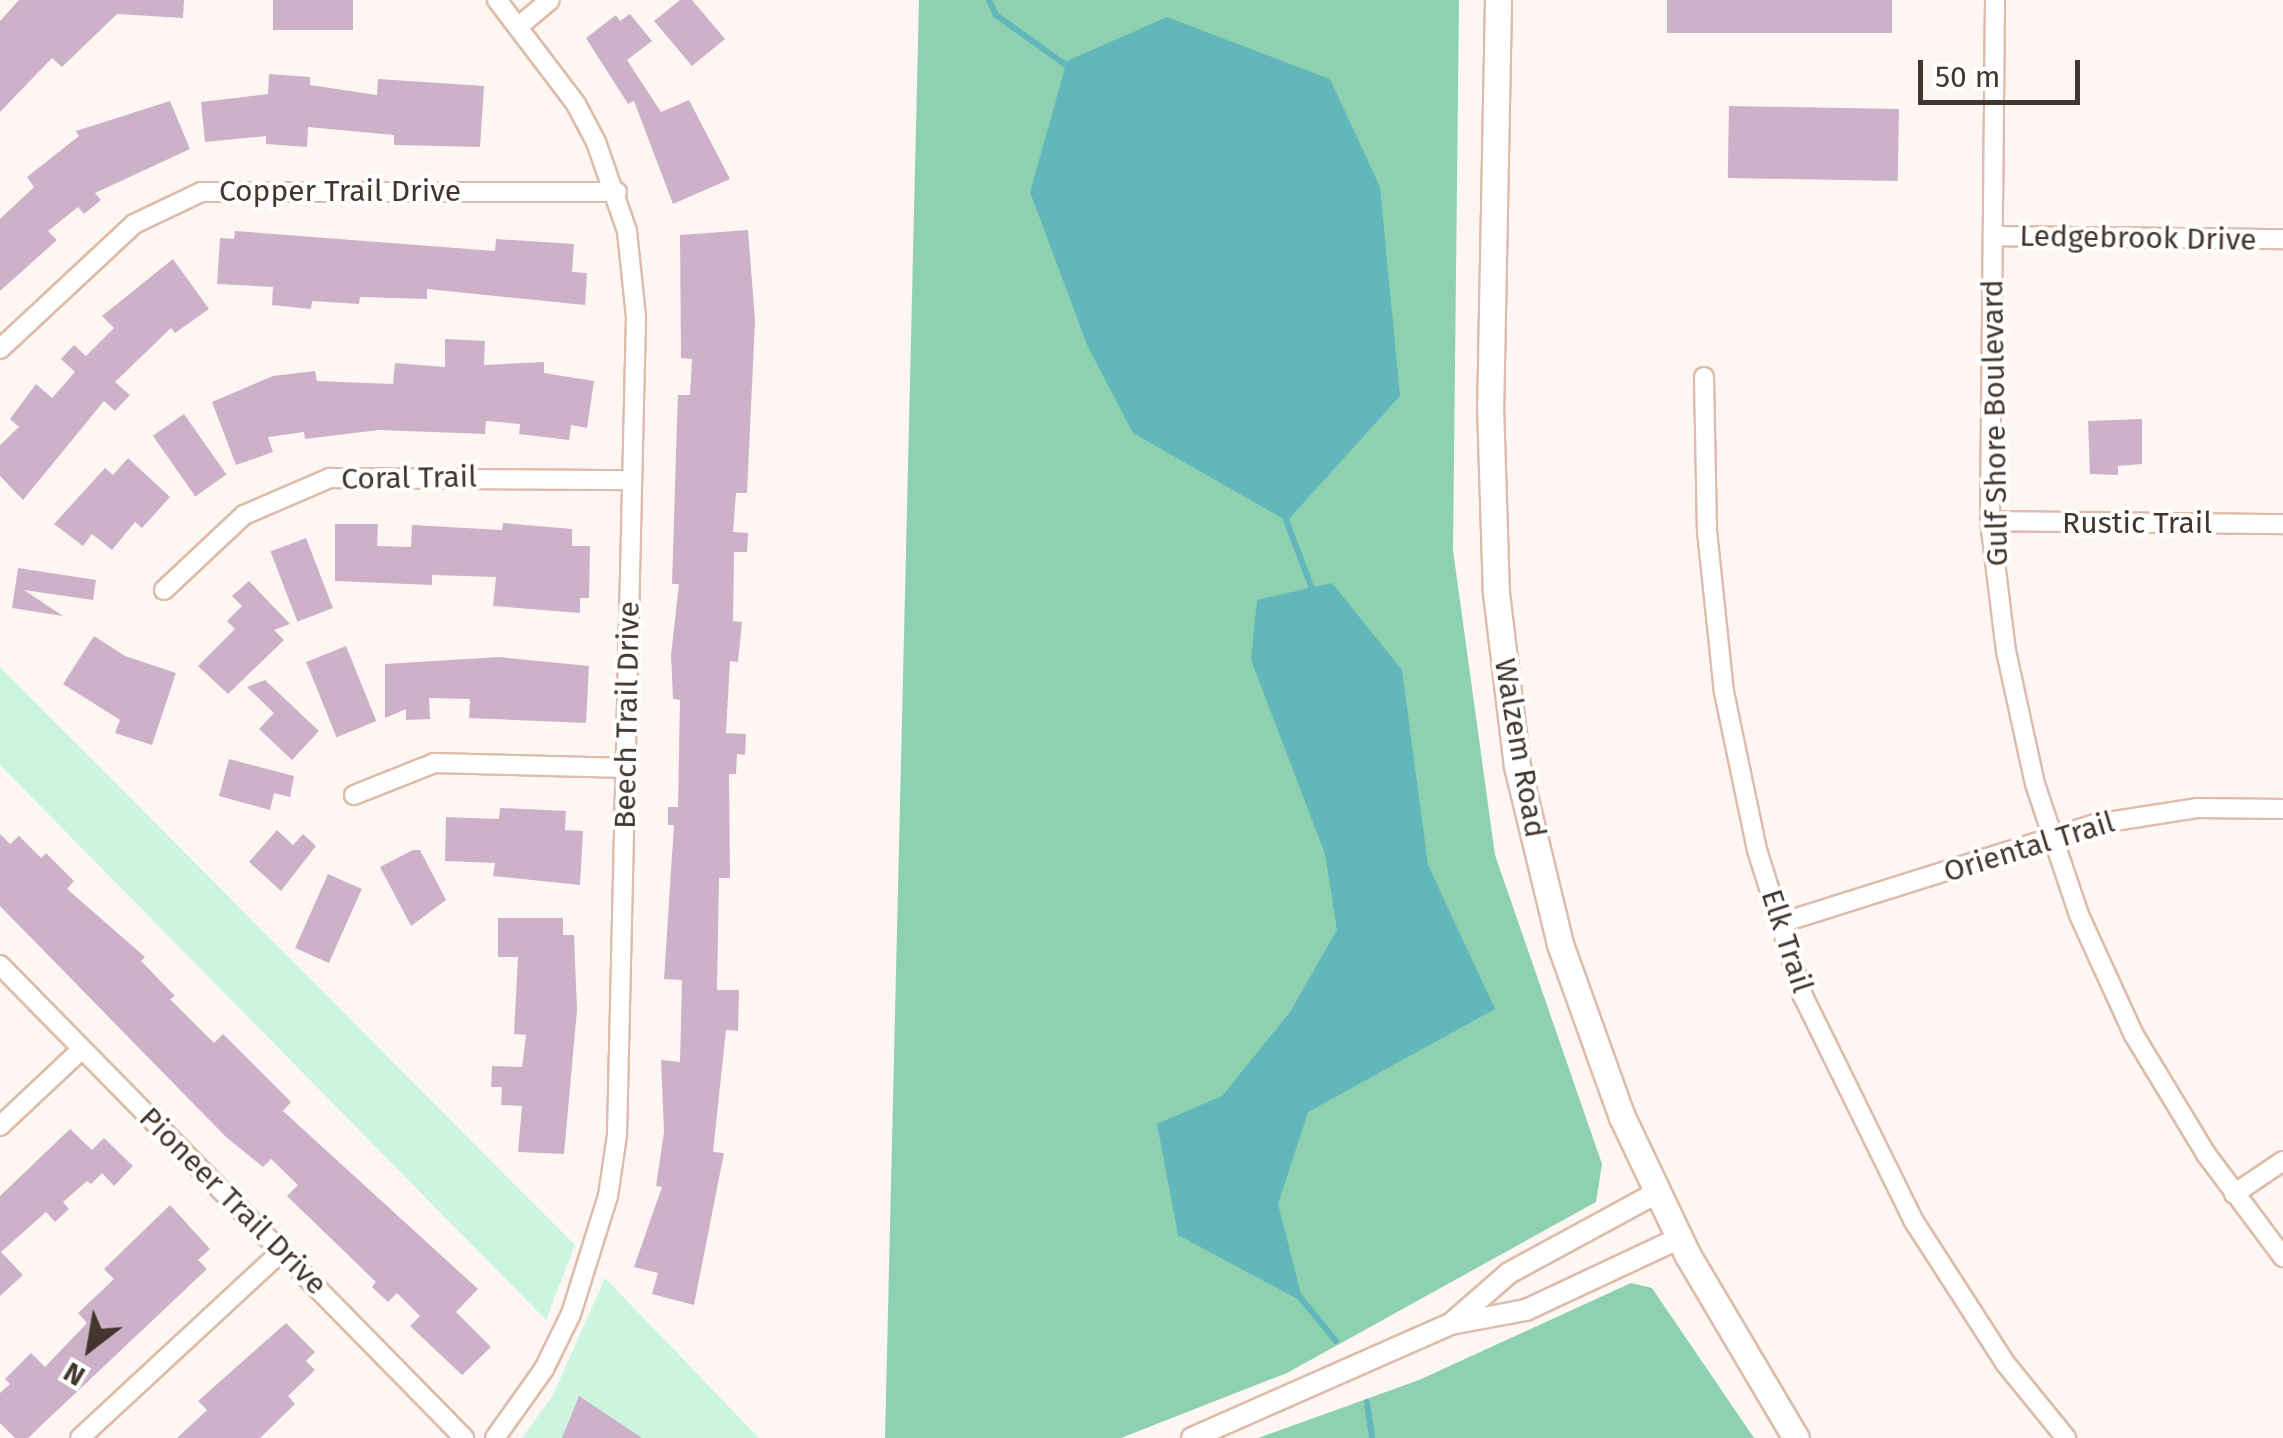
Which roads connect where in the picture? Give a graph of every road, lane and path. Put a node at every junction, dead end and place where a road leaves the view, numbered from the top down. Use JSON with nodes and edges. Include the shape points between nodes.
{"nodes":[{"id":1,"x":496,"y":0,"type":"edge"},
{"id":2,"x":550,"y":0,"type":"edge"},
{"id":3,"x":1498,"y":0,"type":"edge"},
{"id":4,"x":1995,"y":0,"type":"edge"},
{"id":5,"x":518,"y":26,"type":"junction"},
{"id":6,"x":616,"y":192,"type":"junction"},
{"id":7,"x":1992,"y":236,"type":"junction"},
{"id":8,"x":2283,"y":239,"type":"edge"},
{"id":9,"x":0,"y":349,"type":"edge"},
{"id":10,"x":1704,"y":377,"type":"dead end"},
{"id":11,"x":631,"y":480,"type":"junction"},
{"id":12,"x":1990,"y":522,"type":"junction"},
{"id":13,"x":2283,"y":524,"type":"edge"},
{"id":14,"x":164,"y":590,"type":"dead end"},
{"id":15,"x":626,"y":768,"type":"junction"},
{"id":16,"x":354,"y":795,"type":"dead end"},
{"id":17,"x":2283,"y":809,"type":"edge"},
{"id":18,"x":2053,"y":837,"type":"junction"},
{"id":19,"x":1781,"y":923,"type":"junction"},
{"id":20,"x":0,"y":965,"type":"edge"},
{"id":21,"x":82,"y":1050,"type":"junction"},
{"id":22,"x":0,"y":1126,"type":"edge"},
{"id":23,"x":2283,"y":1161,"type":"edge"},
{"id":24,"x":1658,"y":1192,"type":"junction"},
{"id":25,"x":2234,"y":1194,"type":"junction"},
{"id":26,"x":1680,"y":1238,"type":"junction"},
{"id":27,"x":282,"y":1251,"type":"junction"},
{"id":28,"x":2283,"y":1256,"type":"edge"},
{"id":29,"x":1452,"y":1324,"type":"junction"},
{"id":30,"x":80,"y":1438,"type":"edge"},
{"id":31,"x":464,"y":1438,"type":"edge"},
{"id":32,"x":495,"y":1438,"type":"edge"},
{"id":33,"x":1192,"y":1438,"type":"edge"},
{"id":34,"x":1796,"y":1438,"type":"edge"},
{"id":35,"x":2066,"y":1438,"type":"edge"}],
"edges":[{"from":1,"to":5,"type":"street","name":"Beech Trail Drive"},
{"from":2,"to":5,"type":"street"},
{"from":3,"to":24,"type":"main road","name":"Walzem Road","via":[[1490,404],[1496,593],[1517,766],[1560,944],[1622,1116]]},
{"from":4,"to":7,"type":"street","name":"Gulf Shore Boulevard"},
{"from":5,"to":6,"type":"street","name":"Beech Trail Drive","via":[[576,104]]},
{"from":6,"to":9,"type":"street","name":"Copper Trail Drive","via":[[201,192],[134,224]]},
{"from":6,"to":11,"type":"street","name":"Beech Trail Drive","via":[[634,288]]},
{"from":7,"to":8,"type":"street","name":"Ledgebrook Drive"},
{"from":7,"to":12,"type":"street","name":"Gulf Shore Boulevard"},
{"from":10,"to":19,"type":"street","name":"Elk Trail","via":[[1708,531],[1724,692],[1757,850]]},
{"from":11,"to":14,"type":"street","name":"Coral Trail","via":[[330,478],[244,515]]},
{"from":11,"to":15,"type":"street","name":"Beech Trail Drive"},
{"from":12,"to":13,"type":"street","name":"Rustic Trail"},
{"from":12,"to":18,"type":"street","name":"Gulf Shore Boulevard","via":[[2006,651]]},
{"from":15,"to":16,"type":"street","via":[[435,764]]},
{"from":15,"to":32,"type":"street","name":"Beech Trail Drive","via":[[619,1097],[608,1196],[571,1314],[536,1382]]},
{"from":17,"to":18,"type":"street","name":"Oriental Trail","via":[[2146,814]]},
{"from":18,"to":19,"type":"street","name":"Oriental Trail"},
{"from":18,"to":25,"type":"street","name":"Gulf Shore Boulevard","via":[[2079,915],[2134,1035]]},
{"from":19,"to":35,"type":"street","name":"Elk Trail","via":[[1804,996],[1866,1135],[1967,1305]]},
{"from":20,"to":21,"type":"street","name":"Pioneer Trail Drive"},
{"from":21,"to":22,"type":"street"},
{"from":21,"to":27,"type":"street","name":"Pioneer Trail Drive"},
{"from":23,"to":25,"type":"street"},
{"from":24,"to":26,"type":"main road","name":"Walzem Road"},
{"from":24,"to":29,"type":"street","via":[[1509,1273]]},
{"from":25,"to":28,"type":"street","name":"Gulf Shore Boulevard"},
{"from":26,"to":29,"type":"street","via":[[1526,1310]]},
{"from":26,"to":34,"type":"main road","name":"Walzem Road"},
{"from":27,"to":30,"type":"street"},
{"from":27,"to":31,"type":"street","name":"Pioneer Trail Drive"},
{"from":29,"to":33,"type":"street"}]}
